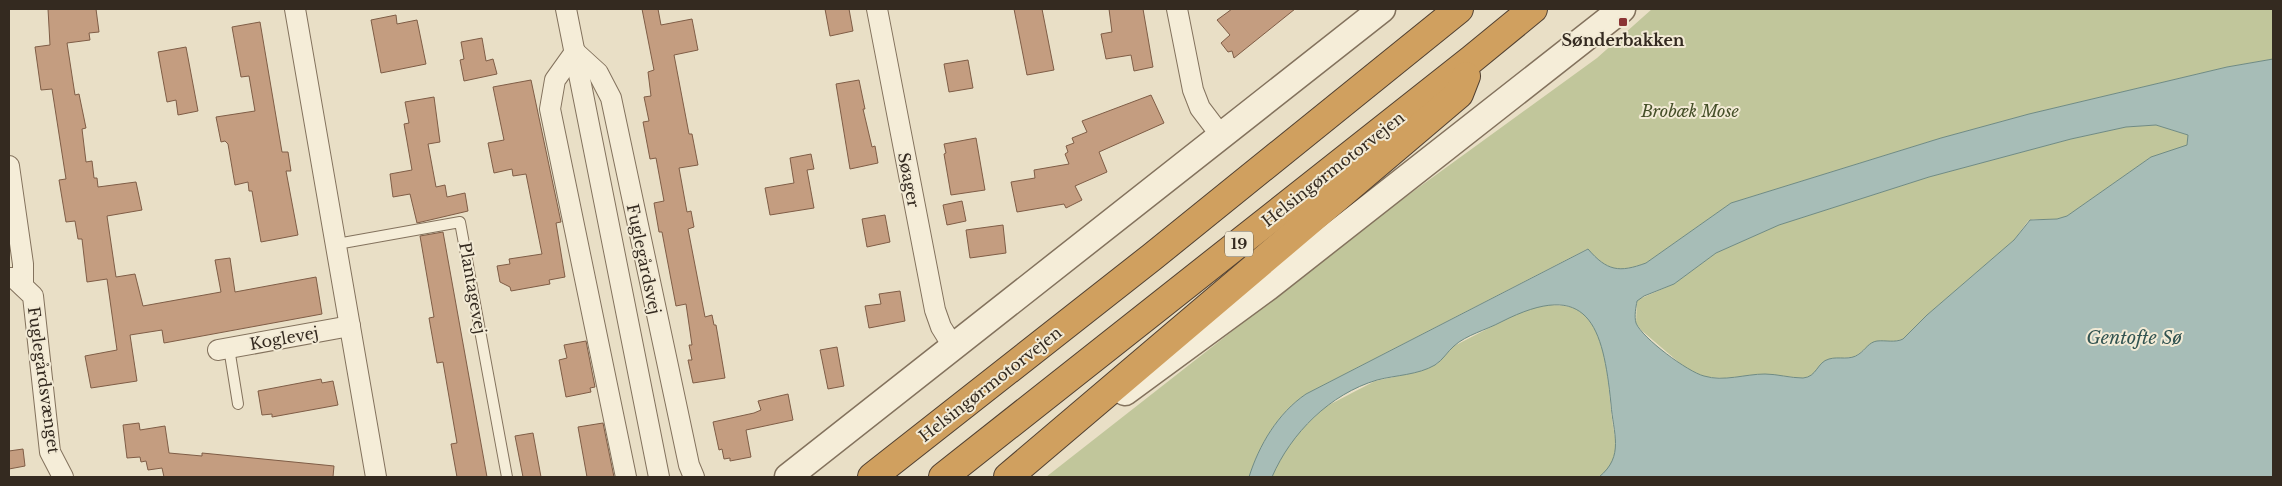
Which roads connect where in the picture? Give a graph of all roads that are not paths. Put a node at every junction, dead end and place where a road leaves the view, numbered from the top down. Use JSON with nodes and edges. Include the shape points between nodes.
{"nodes":[{"id":1,"x":295,"y":9,"type":"edge"},
{"id":2,"x":566,"y":9,"type":"edge"},
{"id":3,"x":877,"y":9,"type":"edge"},
{"id":4,"x":1178,"y":9,"type":"edge"},
{"id":5,"x":1382,"y":9,"type":"edge"},
{"id":6,"x":1459,"y":9,"type":"edge"},
{"id":7,"x":1533,"y":9,"type":"edge"},
{"id":8,"x":1622,"y":9,"type":"edge"},
{"id":9,"x":575,"y":52,"type":"junction"},
{"id":10,"x":1472,"y":59,"type":"junction"},
{"id":11,"x":1222,"y":136,"type":"junction"},
{"id":12,"x":9,"y":166,"type":"edge"},
{"id":13,"x":336,"y":244,"type":"junction"},
{"id":14,"x":16,"y":282,"type":"edge"},
{"id":15,"x":350,"y":326,"type":"junction"},
{"id":16,"x":954,"y":348,"type":"junction"},
{"id":17,"x":224,"y":349,"type":"joint"},
{"id":18,"x":238,"y":404,"type":"dead end"},
{"id":19,"x":63,"y":477,"type":"edge"},
{"id":20,"x":376,"y":477,"type":"edge"},
{"id":21,"x":507,"y":477,"type":"edge"},
{"id":22,"x":626,"y":477,"type":"edge"},
{"id":23,"x":659,"y":477,"type":"edge"},
{"id":24,"x":694,"y":477,"type":"edge"},
{"id":25,"x":788,"y":477,"type":"edge"},
{"id":26,"x":872,"y":477,"type":"edge"},
{"id":27,"x":944,"y":477,"type":"edge"},
{"id":28,"x":1009,"y":477,"type":"edge"}],
"edges":[{"from":1,"to":13,"type":"street"},
{"from":2,"to":9,"type":"street","name":"Fuglegårdsvej"},
{"from":3,"to":16,"type":"street","name":"Søager","via":[[935,310]]},
{"from":4,"to":11,"type":"street","via":[[1193,90],[1200,108]]},
{"from":5,"to":11,"type":"street"},
{"from":6,"to":26,"type":"highway","name":"Helsingørmotorvejen","via":[[1152,257]]},
{"from":7,"to":10,"type":"highway","name":"Helsingørmotorvejen","number":"19"},
{"from":8,"to":28,"type":"street","via":[[1268,287]]},
{"from":9,"to":22,"type":"street","via":[[555,80],[550,108]]},
{"from":9,"to":23,"type":"street","name":"Fuglegårdsvej"},
{"from":9,"to":24,"type":"street","name":"Fuglegårdsvej","via":[[598,73],[611,98]]},
{"from":10,"to":27,"type":"highway","name":"Helsingørmotorvejen","number":"19"},
{"from":10,"to":28,"type":"highway","via":[[1459,94]]},
{"from":11,"to":16,"type":"street"},
{"from":12,"to":14,"type":"street","name":"Fuglegårdsvænget","via":[[23,264]]},
{"from":13,"to":15,"type":"street"},
{"from":13,"to":21,"type":"lane","name":"Plantagevej","via":[[460,222]]},
{"from":14,"to":19,"type":"street","name":"Fuglegårdsvænget","via":[[32,296],[50,452]]},
{"from":15,"to":17,"type":"street","name":"Koglevej"},
{"from":15,"to":20,"type":"street"},
{"from":16,"to":25,"type":"street"},
{"from":17,"to":18,"type":"lane"}]}
